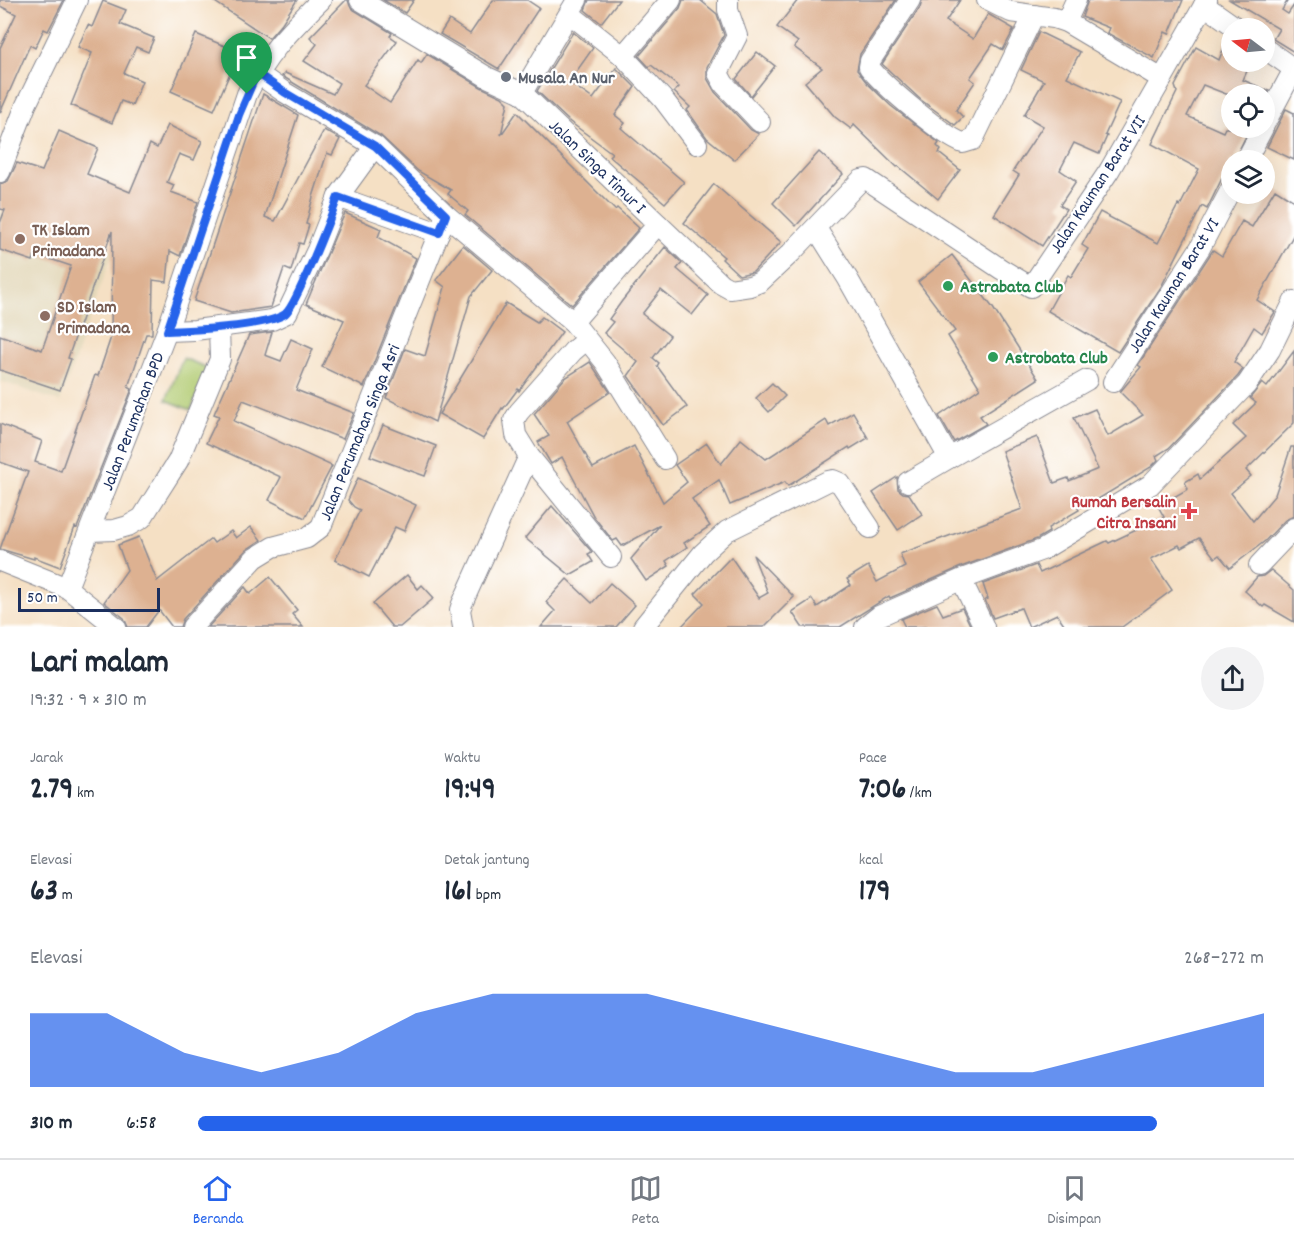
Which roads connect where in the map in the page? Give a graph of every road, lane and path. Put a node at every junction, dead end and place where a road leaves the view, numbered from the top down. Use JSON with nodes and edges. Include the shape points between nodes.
{"nodes":[{"id":1,"x":77,"y":0,"type":"edge"},
{"id":2,"x":321,"y":0,"type":"edge"},
{"id":3,"x":360,"y":0,"type":"edge"},
{"id":4,"x":671,"y":0,"type":"edge"},
{"id":5,"x":728,"y":0,"type":"edge"},
{"id":6,"x":910,"y":0,"type":"edge"},
{"id":7,"x":987,"y":0,"type":"edge"},
{"id":8,"x":1076,"y":0,"type":"edge"},
{"id":9,"x":1205,"y":3,"type":"edge"},
{"id":10,"x":574,"y":7,"type":"edge"},
{"id":11,"x":1034,"y":15,"type":"junction"},
{"id":12,"x":1224,"y":18,"type":"edge"},
{"id":13,"x":1066,"y":22,"type":"junction"},
{"id":14,"x":623,"y":56,"type":"junction"},
{"id":15,"x":1275,"y":56,"type":"edge"},
{"id":16,"x":1294,"y":69,"type":"edge"},
{"id":17,"x":257,"y":73,"type":"junction"},
{"id":18,"x":1162,"y":79,"type":"junction"},
{"id":19,"x":522,"y":93,"type":"junction"},
{"id":20,"x":1275,"y":105,"type":"edge"},
{"id":21,"x":760,"y":122,"type":"dead end"},
{"id":22,"x":696,"y":144,"type":"dead end"},
{"id":23,"x":375,"y":146,"type":"junction"},
{"id":24,"x":0,"y":172,"type":"edge"},
{"id":25,"x":338,"y":197,"type":"junction"},
{"id":26,"x":1223,"y":204,"type":"edge"},
{"id":27,"x":442,"y":224,"type":"junction"},
{"id":28,"x":658,"y":224,"type":"junction"},
{"id":29,"x":816,"y":228,"type":"junction"},
{"id":30,"x":1294,"y":301,"type":"edge"},
{"id":31,"x":573,"y":322,"type":"junction"},
{"id":32,"x":219,"y":328,"type":"junction"},
{"id":33,"x":167,"y":331,"type":"junction"},
{"id":34,"x":586,"y":340,"type":"junction"},
{"id":35,"x":1087,"y":380,"type":"dead end"},
{"id":36,"x":1113,"y":382,"type":"dead end"},
{"id":37,"x":529,"y":456,"type":"junction"},
{"id":38,"x":949,"y":458,"type":"junction"},
{"id":39,"x":665,"y":459,"type":"dead end"},
{"id":40,"x":908,"y":482,"type":"dead end"},
{"id":41,"x":870,"y":528,"type":"dead end"},
{"id":42,"x":1294,"y":528,"type":"edge"},
{"id":43,"x":90,"y":531,"type":"junction"},
{"id":44,"x":611,"y":557,"type":"dead end"},
{"id":45,"x":0,"y":561,"type":"edge"},
{"id":46,"x":1259,"y":565,"type":"dead end"},
{"id":47,"x":962,"y":581,"type":"junction"},
{"id":48,"x":67,"y":588,"type":"junction"},
{"id":49,"x":116,"y":627,"type":"edge"},
{"id":50,"x":192,"y":627,"type":"edge"},
{"id":51,"x":464,"y":627,"type":"edge"},
{"id":52,"x":643,"y":627,"type":"edge"},
{"id":53,"x":865,"y":627,"type":"edge"},
{"id":54,"x":984,"y":627,"type":"edge"}],
"edges":[{"from":1,"to":24,"type":"street","via":[[21,116]]},
{"from":2,"to":17,"type":"street","name":"Jalan Perumahan BPD","via":[[276,46]]},
{"from":3,"to":19,"type":"street","name":"Jalan Singa Timur I","via":[[487,78]]},
{"from":4,"to":14,"type":"street"},
{"from":5,"to":21,"type":"street","via":[[737,36],[718,73]]},
{"from":6,"to":11,"type":"street","via":[[870,61],[870,69],[959,142],[973,140]]},
{"from":7,"to":11,"type":"street","via":[[1011,12]]},
{"from":8,"to":13,"type":"street"},
{"from":9,"to":12,"type":"street"},
{"from":9,"to":18,"type":"street","name":"Jalan Kauman Barat VII"},
{"from":10,"to":14,"type":"street"},
{"from":10,"to":19,"type":"street"},
{"from":11,"to":13,"type":"street"},
{"from":13,"to":18,"type":"street"},
{"from":14,"to":22,"type":"street","via":[[663,99]]},
{"from":15,"to":16,"type":"street"},
{"from":16,"to":20,"type":"street"},
{"from":17,"to":23,"type":"street"},
{"from":17,"to":33,"type":"street","name":"Jalan Perumahan BPD","via":[[239,115]]},
{"from":18,"to":29,"type":"street","name":"Jalan Kauman Barat VII","via":[[1109,171],[1030,287],[869,179],[861,180]]},
{"from":19,"to":28,"type":"street","name":"Jalan Singa Timur I"},
{"from":23,"to":25,"type":"street"},
{"from":23,"to":27,"type":"street"},
{"from":25,"to":27,"type":"street"},
{"from":25,"to":32,"type":"street","via":[[287,313],[272,320]]},
{"from":26,"to":36,"type":"street","name":"Jalan Kauman Barat VI","via":[[1200,248]]},
{"from":27,"to":31,"type":"street"},
{"from":27,"to":50,"type":"street","name":"Jalan Perumahan Singa Asri","via":[[321,527],[307,538],[273,547],[255,558]]},
{"from":28,"to":29,"type":"street","via":[[729,289],[760,282]]},
{"from":28,"to":31,"type":"street","name":"Jalan Singa Timur I"},
{"from":29,"to":38,"type":"street"},
{"from":30,"to":47,"type":"street","via":[[1247,384],[1150,485],[1042,550]]},
{"from":31,"to":34,"type":"street"},
{"from":32,"to":33,"type":"street"},
{"from":32,"to":43,"type":"street","via":[[220,359],[178,461],[141,518],[114,530]]},
{"from":33,"to":43,"type":"street","name":"Jalan Perumahan BPD"},
{"from":34,"to":37,"type":"street","via":[[514,420],[516,435]]},
{"from":34,"to":39,"type":"street","via":[[606,362]]},
{"from":35,"to":38,"type":"street"},
{"from":37,"to":44,"type":"street"},
{"from":37,"to":51,"type":"street","via":[[462,604]]},
{"from":38,"to":40,"type":"street"},
{"from":41,"to":52,"type":"street","via":[[840,483],[828,481],[727,531],[703,553]]},
{"from":42,"to":46,"type":"street"},
{"from":43,"to":48,"type":"street","name":"Jalan Perumahan BPD"},
{"from":45,"to":48,"type":"street"},
{"from":47,"to":53,"type":"street","via":[[879,616]]},
{"from":47,"to":54,"type":"street"},
{"from":48,"to":49,"type":"street"}]}
